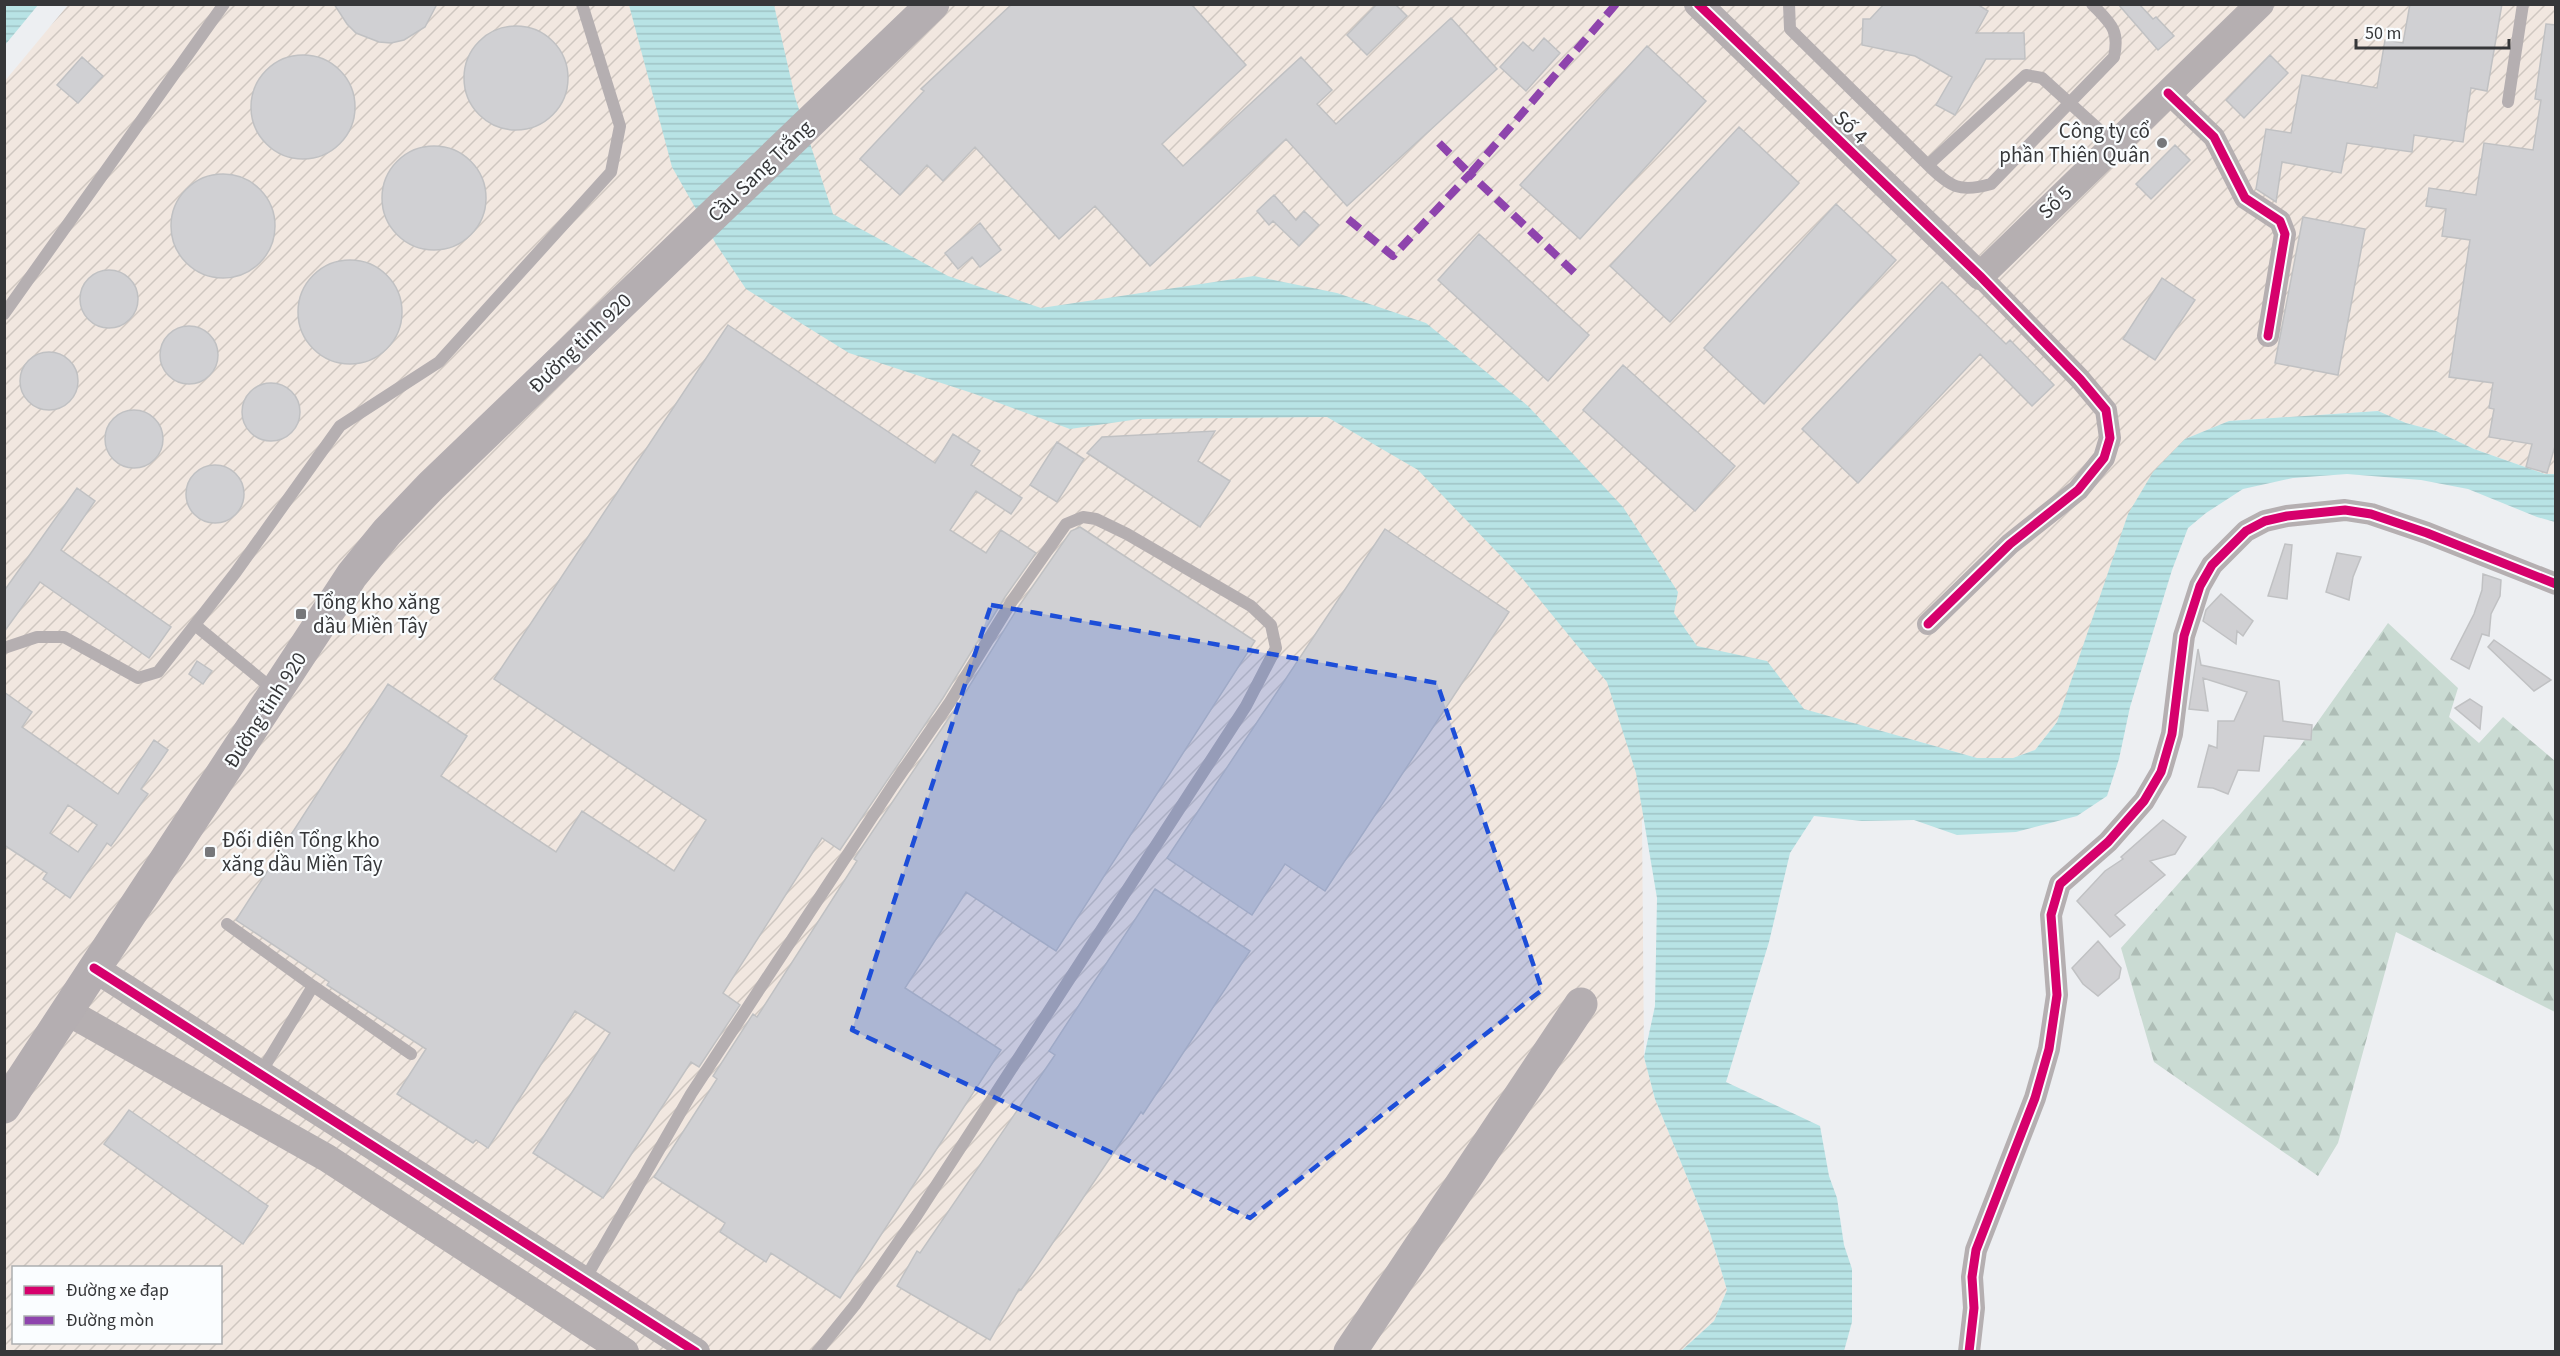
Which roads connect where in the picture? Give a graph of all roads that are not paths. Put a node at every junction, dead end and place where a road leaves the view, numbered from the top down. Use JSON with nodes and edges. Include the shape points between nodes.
{"nodes":[{"id":1,"x":224,"y":4,"type":"edge"},
{"id":2,"x":582,"y":4,"type":"edge"},
{"id":3,"x":1698,"y":4,"type":"edge"},
{"id":4,"x":1789,"y":4,"type":"edge"},
{"id":5,"x":2092,"y":4,"type":"edge"},
{"id":6,"x":2260,"y":4,"type":"edge"},
{"id":7,"x":2523,"y":4,"type":"edge"},
{"id":8,"x":925,"y":8,"type":"edge"},
{"id":9,"x":2168,"y":93,"type":"junction"},
{"id":10,"x":2070,"y":102,"type":"junction"},
{"id":11,"x":2508,"y":102,"type":"dead end"},
{"id":12,"x":2115,"y":144,"type":"junction"},
{"id":13,"x":1928,"y":165,"type":"junction"},
{"id":14,"x":676,"y":251,"type":"joint"},
{"id":15,"x":1980,"y":276,"type":"junction"},
{"id":16,"x":4,"y":314,"type":"edge"},
{"id":17,"x":2268,"y":336,"type":"dead end"},
{"id":18,"x":2556,"y":584,"type":"edge"},
{"id":19,"x":1928,"y":624,"type":"dead end"},
{"id":20,"x":195,"y":625,"type":"junction"},
{"id":21,"x":4,"y":648,"type":"edge"},
{"id":22,"x":277,"y":693,"type":"junction"},
{"id":23,"x":227,"y":924,"type":"dead end"},
{"id":24,"x":94,"y":968,"type":"junction"},
{"id":25,"x":313,"y":986,"type":"junction"},
{"id":26,"x":1581,"y":1004,"type":"dead end"},
{"id":27,"x":68,"y":1012,"type":"junction"},
{"id":28,"x":411,"y":1054,"type":"dead end"},
{"id":29,"x":260,"y":1074,"type":"junction"},
{"id":30,"x":4,"y":1107,"type":"edge"},
{"id":31,"x":584,"y":1281,"type":"junction"},
{"id":32,"x":624,"y":1352,"type":"edge"},
{"id":33,"x":696,"y":1352,"type":"edge"},
{"id":34,"x":817,"y":1352,"type":"edge"},
{"id":35,"x":1350,"y":1352,"type":"edge"},
{"id":36,"x":1970,"y":1352,"type":"edge"}],
"edges":[{"from":1,"to":16,"type":"lane"},
{"from":2,"to":20,"type":"lane","via":[[620,126],[611,172],[439,362],[340,426]]},
{"from":3,"to":15,"type":"street","name":"Số 4"},
{"from":4,"to":13,"type":"lane","via":[[1790,29]]},
{"from":5,"to":10,"type":"lane","via":[[2114,27],[2114,57]]},
{"from":6,"to":9,"type":"street","name":"Số 5"},
{"from":7,"to":11,"type":"lane"},
{"from":8,"to":14,"type":"main road","name":"Cầu Sang Trắng"},
{"from":9,"to":12,"type":"street","name":"Số 5"},
{"from":9,"to":17,"type":"street","via":[[2214,137],[2246,198],[2280,221],[2285,234]]},
{"from":10,"to":12,"type":"lane"},
{"from":10,"to":13,"type":"lane","via":[[1991,184],[1956,187]]},
{"from":10,"to":13,"type":"lane","via":[[2042,78],[2026,75]]},
{"from":12,"to":15,"type":"street","name":"Số 5"},
{"from":14,"to":22,"type":"main road","name":"Đường tỉnh 920","via":[[387,532],[352,575]]},
{"from":15,"to":19,"type":"street","via":[[2106,410],[2110,438],[2104,458],[2079,490],[2010,544]]},
{"from":18,"to":36,"type":"street","via":[[2427,532],[2345,510],[2265,521],[2246,531],[2212,566],[2200,586],[2184,636],[2172,734],[2162,772],[2144,801],[2108,842],[2060,884],[2051,915],[2057,996],[2049,1049],[2035,1098],[1976,1250]]},
{"from":20,"to":21,"type":"lane","via":[[158,672],[138,678],[64,637],[37,637]]},
{"from":20,"to":22,"type":"lane"},
{"from":22,"to":24,"type":"main road","name":"Đường tỉnh 920"},
{"from":23,"to":25,"type":"lane"},
{"from":24,"to":27,"type":"main road","name":"Đường tỉnh 920"},
{"from":24,"to":29,"type":"street"},
{"from":25,"to":28,"type":"lane"},
{"from":25,"to":29,"type":"lane"},
{"from":26,"to":35,"type":"main road"},
{"from":27,"to":30,"type":"main road","name":"Đường tỉnh 920"},
{"from":27,"to":32,"type":"street","via":[[327,1158]]},
{"from":29,"to":31,"type":"street"},
{"from":31,"to":33,"type":"street"},
{"from":31,"to":34,"type":"lane","via":[[692,1094],[1012,601],[1066,524],[1083,517],[1096,519],[1251,606],[1271,625],[1276,648],[1246,706],[917,1215]]}]}
